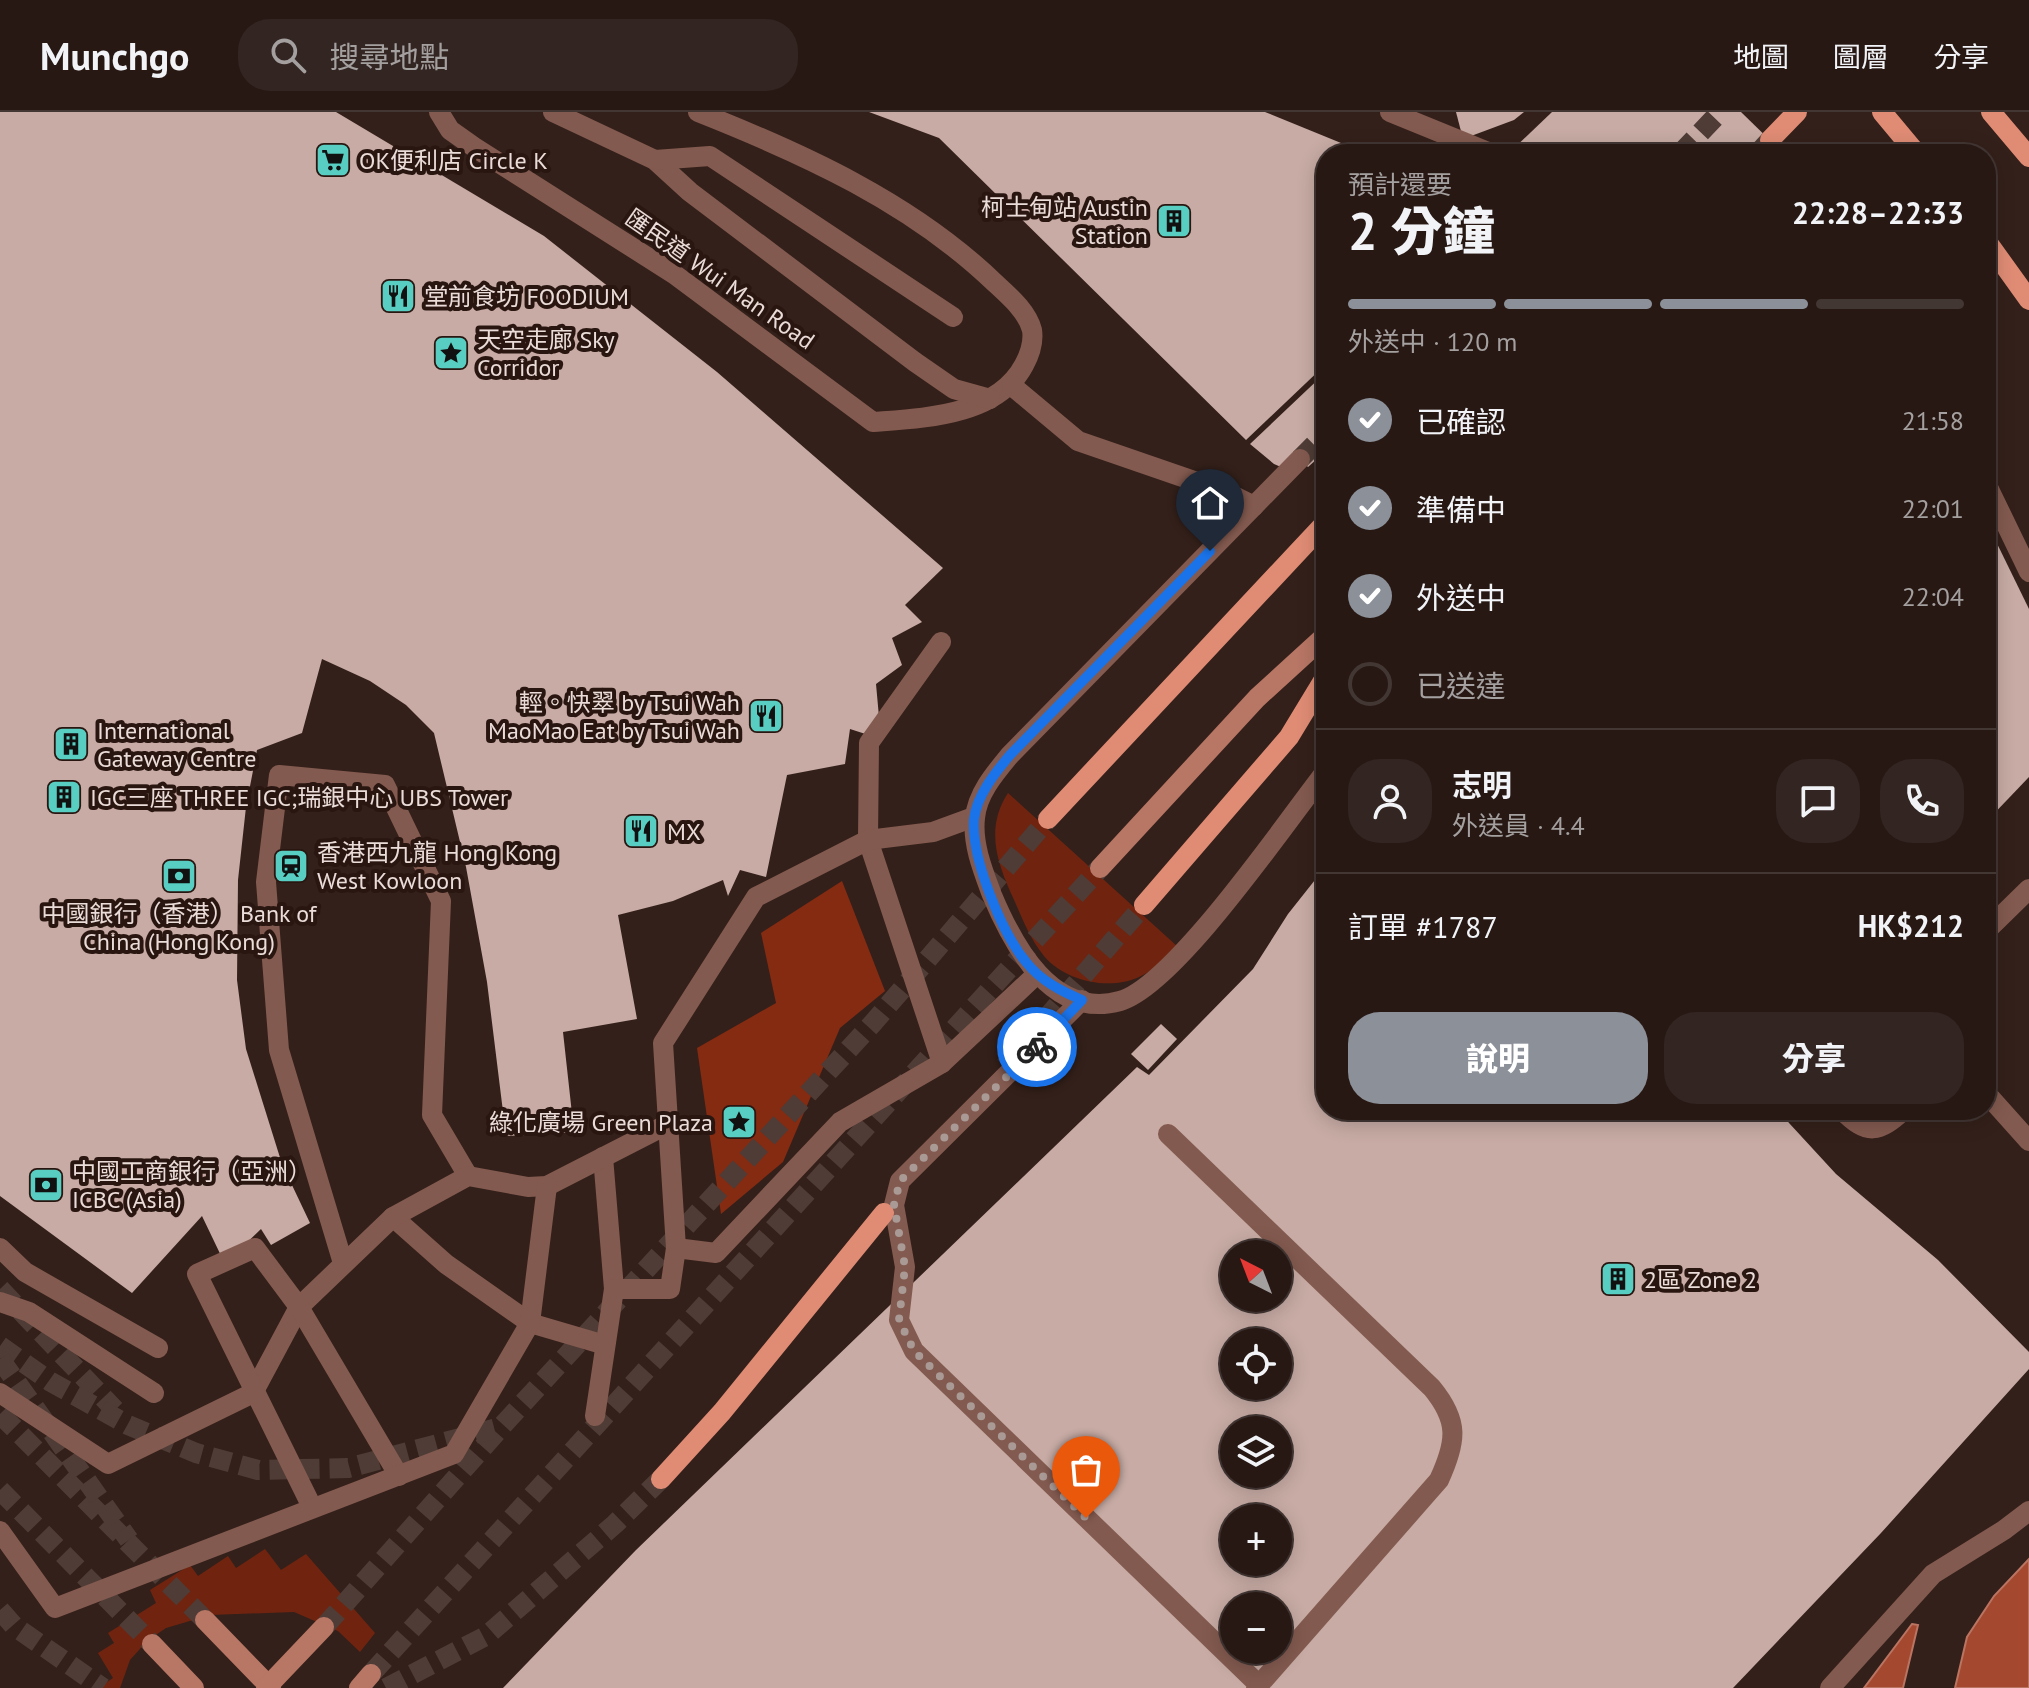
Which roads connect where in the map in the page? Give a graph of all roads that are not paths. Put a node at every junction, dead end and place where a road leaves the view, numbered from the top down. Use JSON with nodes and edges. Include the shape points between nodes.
{"nodes":[{"id":1,"x":439,"y":112,"type":"edge"},
{"id":2,"x":553,"y":112,"type":"edge"},
{"id":3,"x":698,"y":112,"type":"edge"},
{"id":4,"x":1390,"y":112,"type":"edge"},
{"id":5,"x":1797,"y":112,"type":"edge"},
{"id":6,"x":1882,"y":112,"type":"edge"},
{"id":7,"x":1991,"y":112,"type":"edge"},
{"id":8,"x":1770,"y":140,"type":"tunnel mouth"},
{"id":9,"x":1468,"y":144,"type":"edge"},
{"id":10,"x":1909,"y":144,"type":"edge"},
{"id":11,"x":2029,"y":157,"type":"edge"},
{"id":12,"x":655,"y":160,"type":"junction"},
{"id":13,"x":1996,"y":254,"type":"edge"},
{"id":14,"x":2029,"y":300,"type":"edge"},
{"id":15,"x":953,"y":317,"type":"dead end"},
{"id":16,"x":1011,"y":385,"type":"junction"},
{"id":17,"x":990,"y":399,"type":"junction"},
{"id":18,"x":1300,"y":459,"type":"tunnel mouth"},
{"id":19,"x":1996,"y":504,"type":"edge"},
{"id":20,"x":1254,"y":506,"type":"junction"},
{"id":21,"x":1316,"y":533,"type":"edge"},
{"id":22,"x":2029,"y":572,"type":"edge"},
{"id":23,"x":941,"y":642,"type":"dead end"},
{"id":24,"x":1316,"y":644,"type":"edge"},
{"id":25,"x":1316,"y":692,"type":"edge"},
{"id":26,"x":1316,"y":784,"type":"edge"},
{"id":27,"x":974,"y":817,"type":"junction"},
{"id":28,"x":1048,"y":819,"type":"tunnel mouth"},
{"id":29,"x":868,"y":840,"type":"junction"},
{"id":30,"x":1100,"y":868,"type":"tunnel mouth"},
{"id":31,"x":2029,"y":889,"type":"edge"},
{"id":32,"x":1144,"y":905,"type":"tunnel mouth"},
{"id":33,"x":1996,"y":921,"type":"edge"},
{"id":34,"x":1037,"y":974,"type":"junction"},
{"id":35,"x":1082,"y":1000,"type":"junction"},
{"id":36,"x":942,"y":1063,"type":"junction"},
{"id":37,"x":1996,"y":1104,"type":"edge"},
{"id":38,"x":1851,"y":1120,"type":"edge"},
{"id":39,"x":1893,"y":1120,"type":"edge"},
{"id":40,"x":668,"y":1124,"type":"junction"},
{"id":41,"x":1168,"y":1134,"type":"dead end"},
{"id":42,"x":2029,"y":1141,"type":"edge"},
{"id":43,"x":603,"y":1157,"type":"junction"},
{"id":44,"x":468,"y":1176,"type":"junction"},
{"id":45,"x":547,"y":1186,"type":"junction"},
{"id":46,"x":884,"y":1213,"type":"dead end"},
{"id":47,"x":393,"y":1217,"type":"junction"},
{"id":48,"x":0,"y":1248,"type":"edge"},
{"id":49,"x":676,"y":1248,"type":"junction"},
{"id":50,"x":343,"y":1263,"type":"junction"},
{"id":51,"x":614,"y":1289,"type":"junction"},
{"id":52,"x":0,"y":1302,"type":"edge"},
{"id":53,"x":299,"y":1307,"type":"junction"},
{"id":54,"x":530,"y":1323,"type":"junction"},
{"id":55,"x":605,"y":1345,"type":"junction"},
{"id":56,"x":158,"y":1348,"type":"dead end"},
{"id":57,"x":0,"y":1393,"type":"edge"},
{"id":58,"x":154,"y":1393,"type":"dead end"},
{"id":59,"x":253,"y":1393,"type":"junction"},
{"id":60,"x":595,"y":1416,"type":"dead end"},
{"id":61,"x":399,"y":1476,"type":"junction"},
{"id":62,"x":661,"y":1479,"type":"tunnel mouth"},
{"id":63,"x":312,"y":1507,"type":"junction"},
{"id":64,"x":2029,"y":1511,"type":"edge"},
{"id":65,"x":0,"y":1531,"type":"edge"},
{"id":66,"x":205,"y":1620,"type":"tunnel mouth"},
{"id":67,"x":324,"y":1627,"type":"tunnel mouth"},
{"id":68,"x":152,"y":1644,"type":"tunnel mouth"},
{"id":69,"x":268,"y":1687,"type":"edge"},
{"id":70,"x":1257,"y":1687,"type":"edge"},
{"id":71,"x":194,"y":1688,"type":"edge"},
{"id":72,"x":1830,"y":1688,"type":"edge"}],
"edges":[{"from":1,"to":17,"type":"street","name":"匯民道 Wui Man Road","via":[[450,130],[674,274],[873,422],[930,417]]},
{"from":2,"to":12,"type":"street","name":"匯民道 Wui Man Road"},
{"from":3,"to":16,"type":"street","name":"匯民道 Wui Man Road","via":[[773,141],[843,177],[928,226],[986,274],[1017,304],[1032,329],[1032,349]]},
{"from":4,"to":9,"type":"street"},
{"from":5,"to":8,"type":"main road"},
{"from":6,"to":10,"type":"main road"},
{"from":7,"to":11,"type":"main road"},
{"from":12,"to":15,"type":"street","name":"匯民道 Wui Man Road","via":[[710,156]]},
{"from":12,"to":17,"type":"street","name":"匯民道 Wui Man Road","via":[[915,362],[954,389]]},
{"from":13,"to":14,"type":"main road"},
{"from":16,"to":17,"type":"street","name":"匯民道 Wui Man Road"},
{"from":16,"to":20,"type":"street","via":[[1078,441]]},
{"from":18,"to":20,"type":"street"},
{"from":19,"to":22,"type":"street"},
{"from":20,"to":27,"type":"street","via":[[1010,755],[994,774]]},
{"from":21,"to":28,"type":"main road"},
{"from":23,"to":29,"type":"street","via":[[869,743]]},
{"from":24,"to":30,"type":"main road","via":[[1257,698]]},
{"from":25,"to":32,"type":"main road","via":[[1289,737]]},
{"from":26,"to":35,"type":"street","via":[[1165,973],[1120,1001]]},
{"from":27,"to":29,"type":"street","via":[[933,832]]},
{"from":27,"to":34,"type":"street","via":[[986,880],[1014,944]]},
{"from":29,"to":36,"type":"street"},
{"from":29,"to":40,"type":"street","via":[[756,897],[663,1043]]},
{"from":31,"to":33,"type":"street"},
{"from":34,"to":35,"type":"street"},
{"from":34,"to":36,"type":"street"},
{"from":35,"to":70,"type":"street","via":[[900,1181],[894,1205],[905,1267],[899,1320],[914,1351]]},
{"from":36,"to":49,"type":"street","via":[[840,1122],[716,1253]]},
{"from":37,"to":42,"type":"street"},
{"from":38,"to":39,"type":"street","via":[[1870,1129]]},
{"from":40,"to":43,"type":"street"},
{"from":40,"to":49,"type":"street"},
{"from":41,"to":70,"type":"street","via":[[1450,1410],[1452,1436],[1439,1480]]},
{"from":43,"to":45,"type":"street"},
{"from":43,"to":51,"type":"street"},
{"from":44,"to":45,"type":"street"},
{"from":44,"to":47,"type":"street"},
{"from":44,"to":50,"type":"street","via":[[432,1115],[441,901],[385,785],[279,775],[266,882],[279,1050]]},
{"from":45,"to":54,"type":"street"},
{"from":46,"to":62,"type":"main road"},
{"from":47,"to":50,"type":"street"},
{"from":47,"to":54,"type":"street","via":[[446,1264]]},
{"from":48,"to":56,"type":"street","via":[[25,1272]]},
{"from":49,"to":51,"type":"street","via":[[670,1289]]},
{"from":50,"to":53,"type":"street"},
{"from":51,"to":55,"type":"street"},
{"from":52,"to":58,"type":"street","via":[[29,1312]]},
{"from":53,"to":59,"type":"street"},
{"from":53,"to":59,"type":"street","via":[[255,1248],[197,1274]]},
{"from":53,"to":61,"type":"street"},
{"from":54,"to":55,"type":"street"},
{"from":54,"to":61,"type":"street","via":[[454,1454]]},
{"from":55,"to":60,"type":"street"},
{"from":57,"to":59,"type":"street","via":[[108,1464]]},
{"from":59,"to":63,"type":"street"},
{"from":61,"to":63,"type":"street"},
{"from":63,"to":65,"type":"street","via":[[55,1608]]},
{"from":64,"to":72,"type":"street","via":[[1933,1574]]},
{"from":66,"to":69,"type":"main road"},
{"from":67,"to":69,"type":"main road"},
{"from":68,"to":71,"type":"main road"}]}
